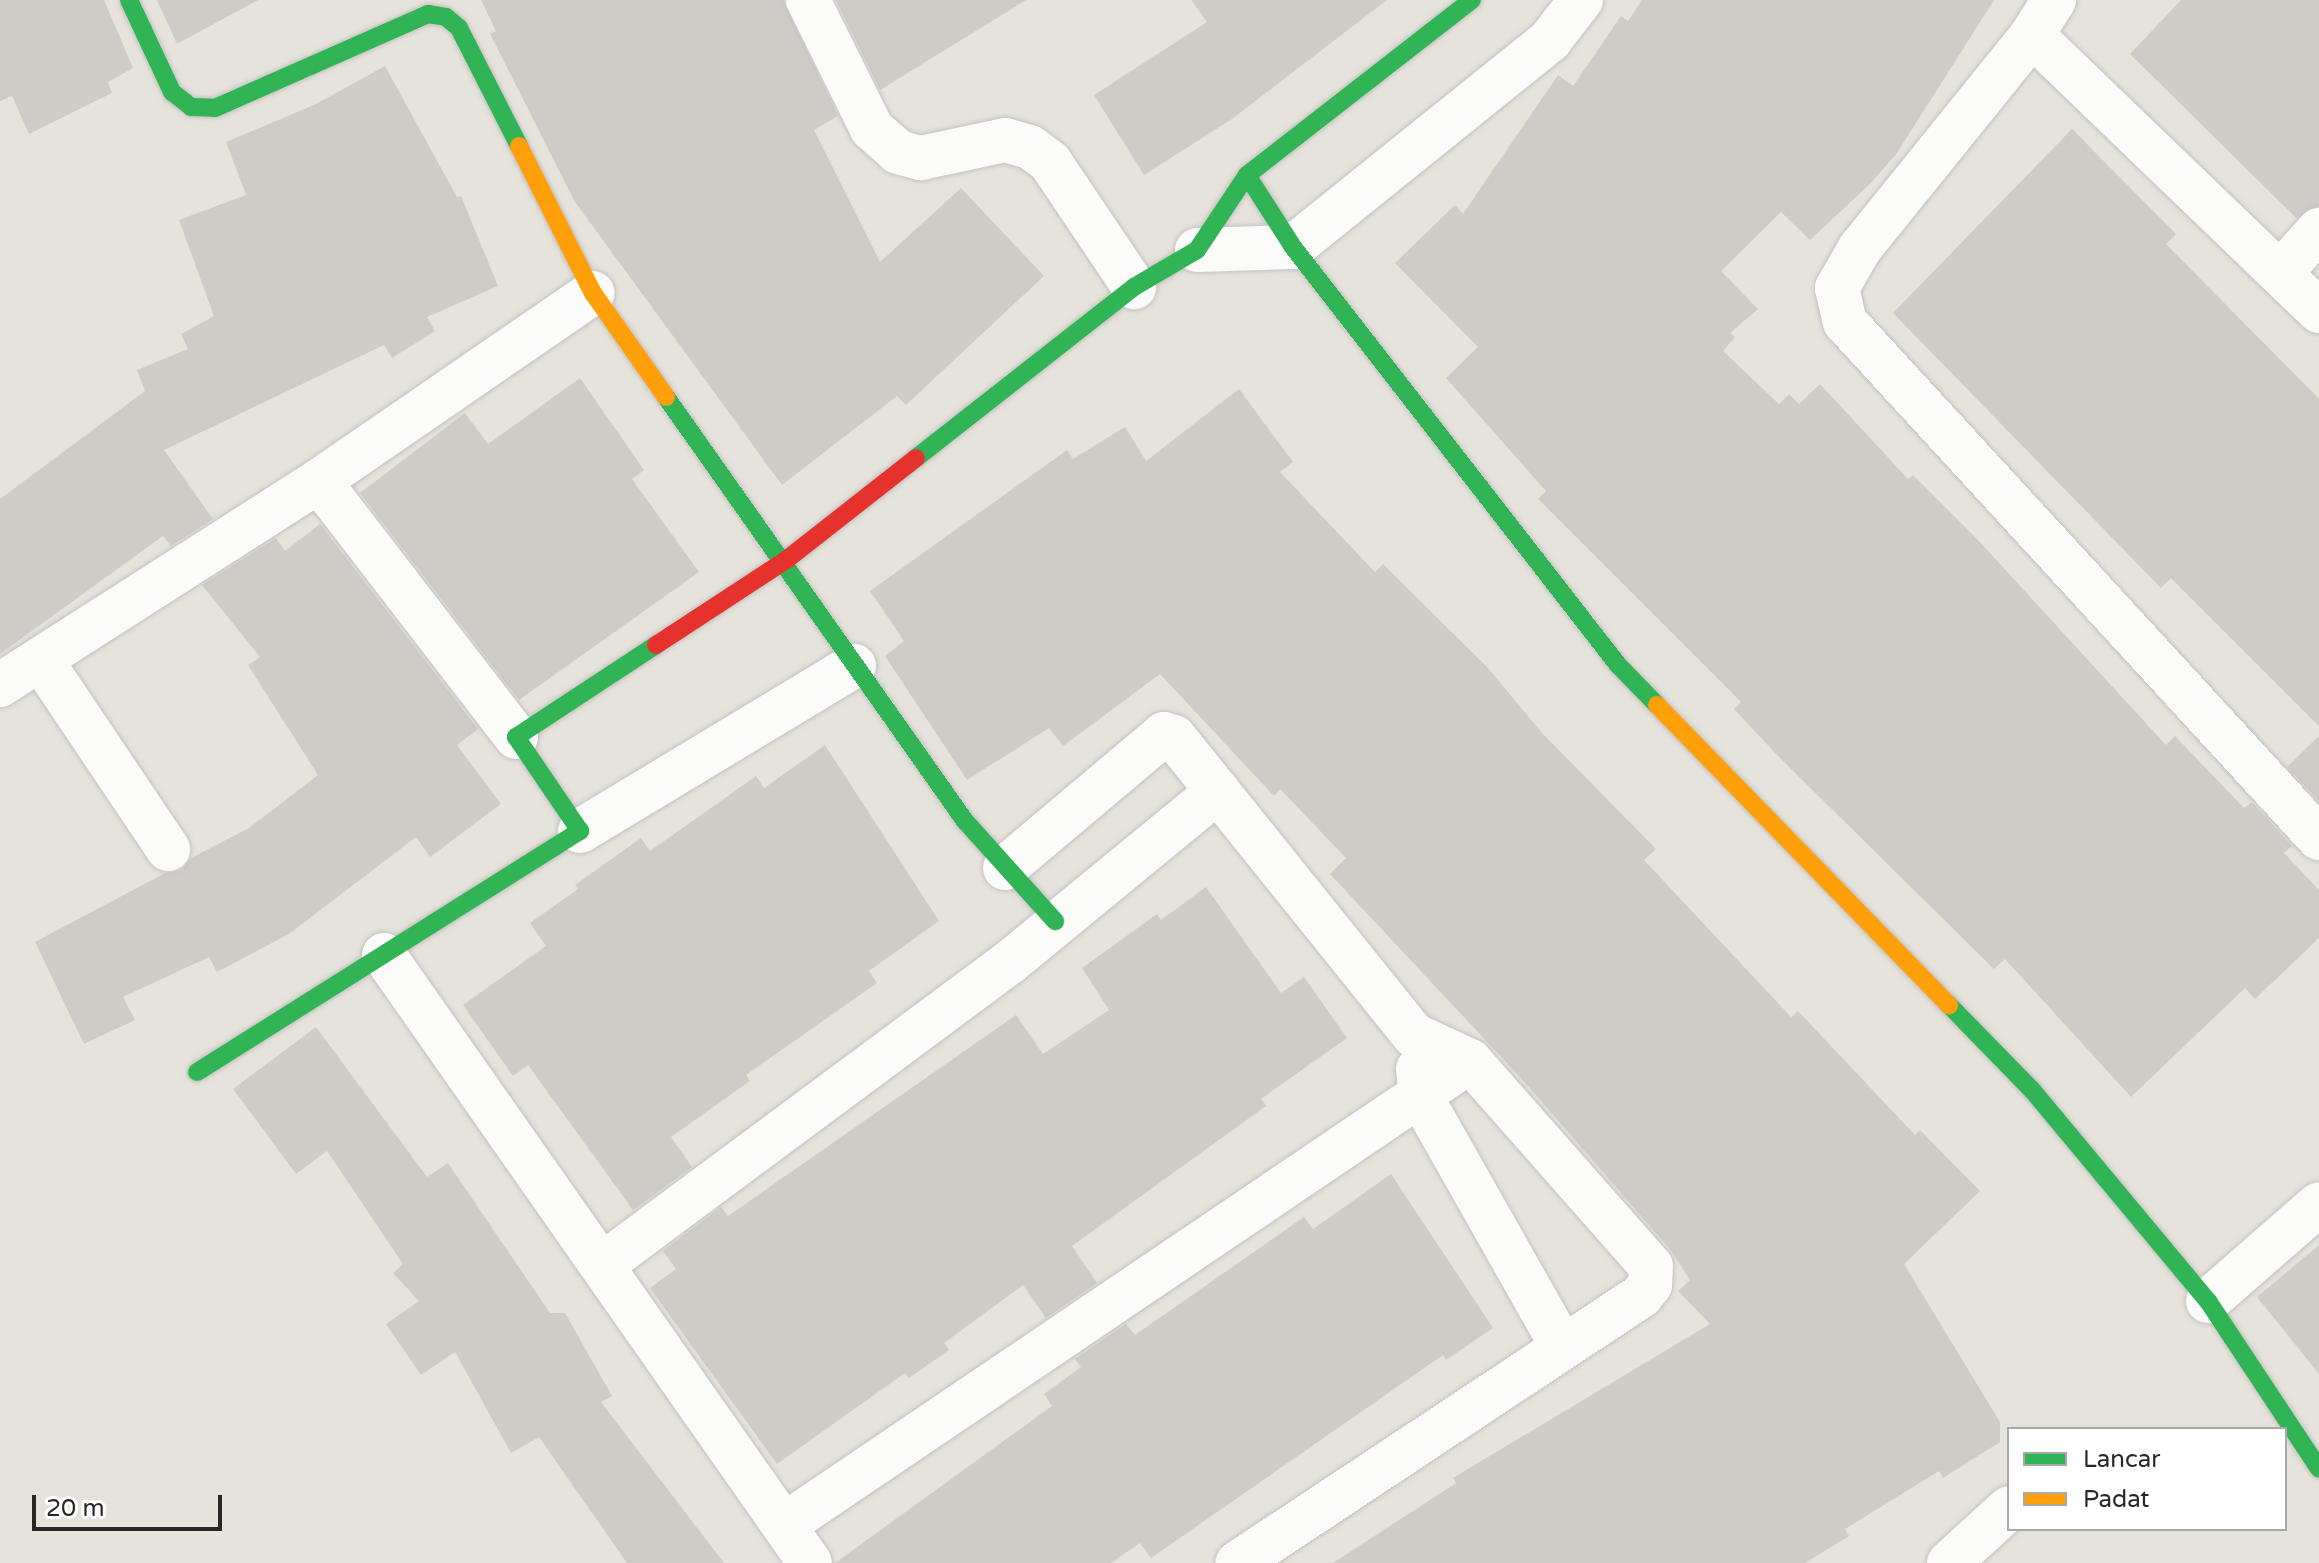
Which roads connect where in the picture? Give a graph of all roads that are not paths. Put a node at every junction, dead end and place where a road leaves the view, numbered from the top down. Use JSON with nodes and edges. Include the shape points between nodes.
{"nodes":[{"id":1,"x":129,"y":0,"type":"edge"},
{"id":2,"x":808,"y":0,"type":"edge"},
{"id":3,"x":1472,"y":0,"type":"edge"},
{"id":4,"x":1581,"y":0,"type":"edge"},
{"id":5,"x":2043,"y":18,"type":"edge"},
{"id":6,"x":1247,"y":175,"type":"junction"},
{"id":7,"x":2319,"y":230,"type":"edge"},
{"id":8,"x":1293,"y":247,"type":"junction"},
{"id":9,"x":1197,"y":250,"type":"junction"},
{"id":10,"x":2281,"y":272,"type":"junction"},
{"id":11,"x":1134,"y":287,"type":"junction"},
{"id":12,"x":593,"y":293,"type":"junction"},
{"id":13,"x":2319,"y":311,"type":"edge"},
{"id":14,"x":319,"y":481,"type":"junction"},
{"id":15,"x":786,"y":560,"type":"junction"},
{"id":16,"x":41,"y":660,"type":"junction"},
{"id":17,"x":854,"y":666,"type":"junction"},
{"id":18,"x":0,"y":685,"type":"edge"},
{"id":19,"x":516,"y":737,"type":"junction"},
{"id":20,"x":1218,"y":791,"type":"junction"},
{"id":21,"x":580,"y":831,"type":"junction"},
{"id":22,"x":2319,"y":838,"type":"edge"},
{"id":23,"x":168,"y":849,"type":"dead end"},
{"id":24,"x":1005,"y":868,"type":"junction"},
{"id":25,"x":1055,"y":921,"type":"junction"},
{"id":26,"x":384,"y":955,"type":"junction"},
{"id":27,"x":1414,"y":1035,"type":"junction"},
{"id":28,"x":1470,"y":1061,"type":"junction"},
{"id":29,"x":197,"y":1072,"type":"dead end"},
{"id":30,"x":1421,"y":1097,"type":"junction"},
{"id":31,"x":2319,"y":1204,"type":"edge"},
{"id":32,"x":603,"y":1264,"type":"junction"},
{"id":33,"x":2208,"y":1301,"type":"junction"},
{"id":34,"x":1562,"y":1346,"type":"junction"},
{"id":35,"x":2319,"y":1469,"type":"edge"},
{"id":36,"x":2007,"y":1510,"type":"edge"},
{"id":37,"x":784,"y":1525,"type":"junction"},
{"id":38,"x":810,"y":1563,"type":"edge"},
{"id":39,"x":1237,"y":1563,"type":"edge"},
{"id":40,"x":1949,"y":1563,"type":"edge"}],
"edges":[{"from":1,"to":12,"type":"street","via":[[172,92],[191,107],[215,108],[428,14],[446,17],[459,28]]},
{"from":2,"to":11,"type":"street","via":[[872,129],[898,152],[921,158],[1005,140],[1030,147],[1050,162]]},
{"from":3,"to":6,"type":"street"},
{"from":4,"to":8,"type":"street","via":[[1550,40]]},
{"from":5,"to":10,"type":"street"},
{"from":5,"to":22,"type":"street","via":[[1860,248],[1837,288],[1845,322]]},
{"from":6,"to":8,"type":"street"},
{"from":6,"to":9,"type":"street"},
{"from":7,"to":10,"type":"street"},
{"from":8,"to":9,"type":"street"},
{"from":8,"to":33,"type":"street","via":[[1618,665],[2032,1090]]},
{"from":9,"to":11,"type":"street"},
{"from":10,"to":13,"type":"street"},
{"from":11,"to":15,"type":"street"},
{"from":12,"to":14,"type":"street"},
{"from":12,"to":15,"type":"street"},
{"from":14,"to":16,"type":"street"},
{"from":14,"to":19,"type":"street"},
{"from":15,"to":17,"type":"street"},
{"from":15,"to":19,"type":"street"},
{"from":16,"to":18,"type":"street"},
{"from":16,"to":23,"type":"street"},
{"from":17,"to":21,"type":"street"},
{"from":17,"to":24,"type":"street"},
{"from":19,"to":21,"type":"street"},
{"from":20,"to":24,"type":"street","via":[[1169,734]]},
{"from":20,"to":25,"type":"street"},
{"from":20,"to":27,"type":"street"},
{"from":21,"to":26,"type":"street"},
{"from":24,"to":25,"type":"street"},
{"from":25,"to":32,"type":"street","via":[[982,983]]},
{"from":26,"to":29,"type":"street"},
{"from":26,"to":32,"type":"street"},
{"from":27,"to":28,"type":"street"},
{"from":27,"to":30,"type":"street"},
{"from":28,"to":30,"type":"street"},
{"from":28,"to":34,"type":"street","via":[[1651,1266],[1650,1285],[1641,1296]]},
{"from":30,"to":34,"type":"street"},
{"from":30,"to":37,"type":"street"},
{"from":31,"to":33,"type":"street"},
{"from":32,"to":37,"type":"street"},
{"from":33,"to":35,"type":"street"},
{"from":34,"to":39,"type":"street"},
{"from":36,"to":40,"type":"street"},
{"from":37,"to":38,"type":"street"}]}
